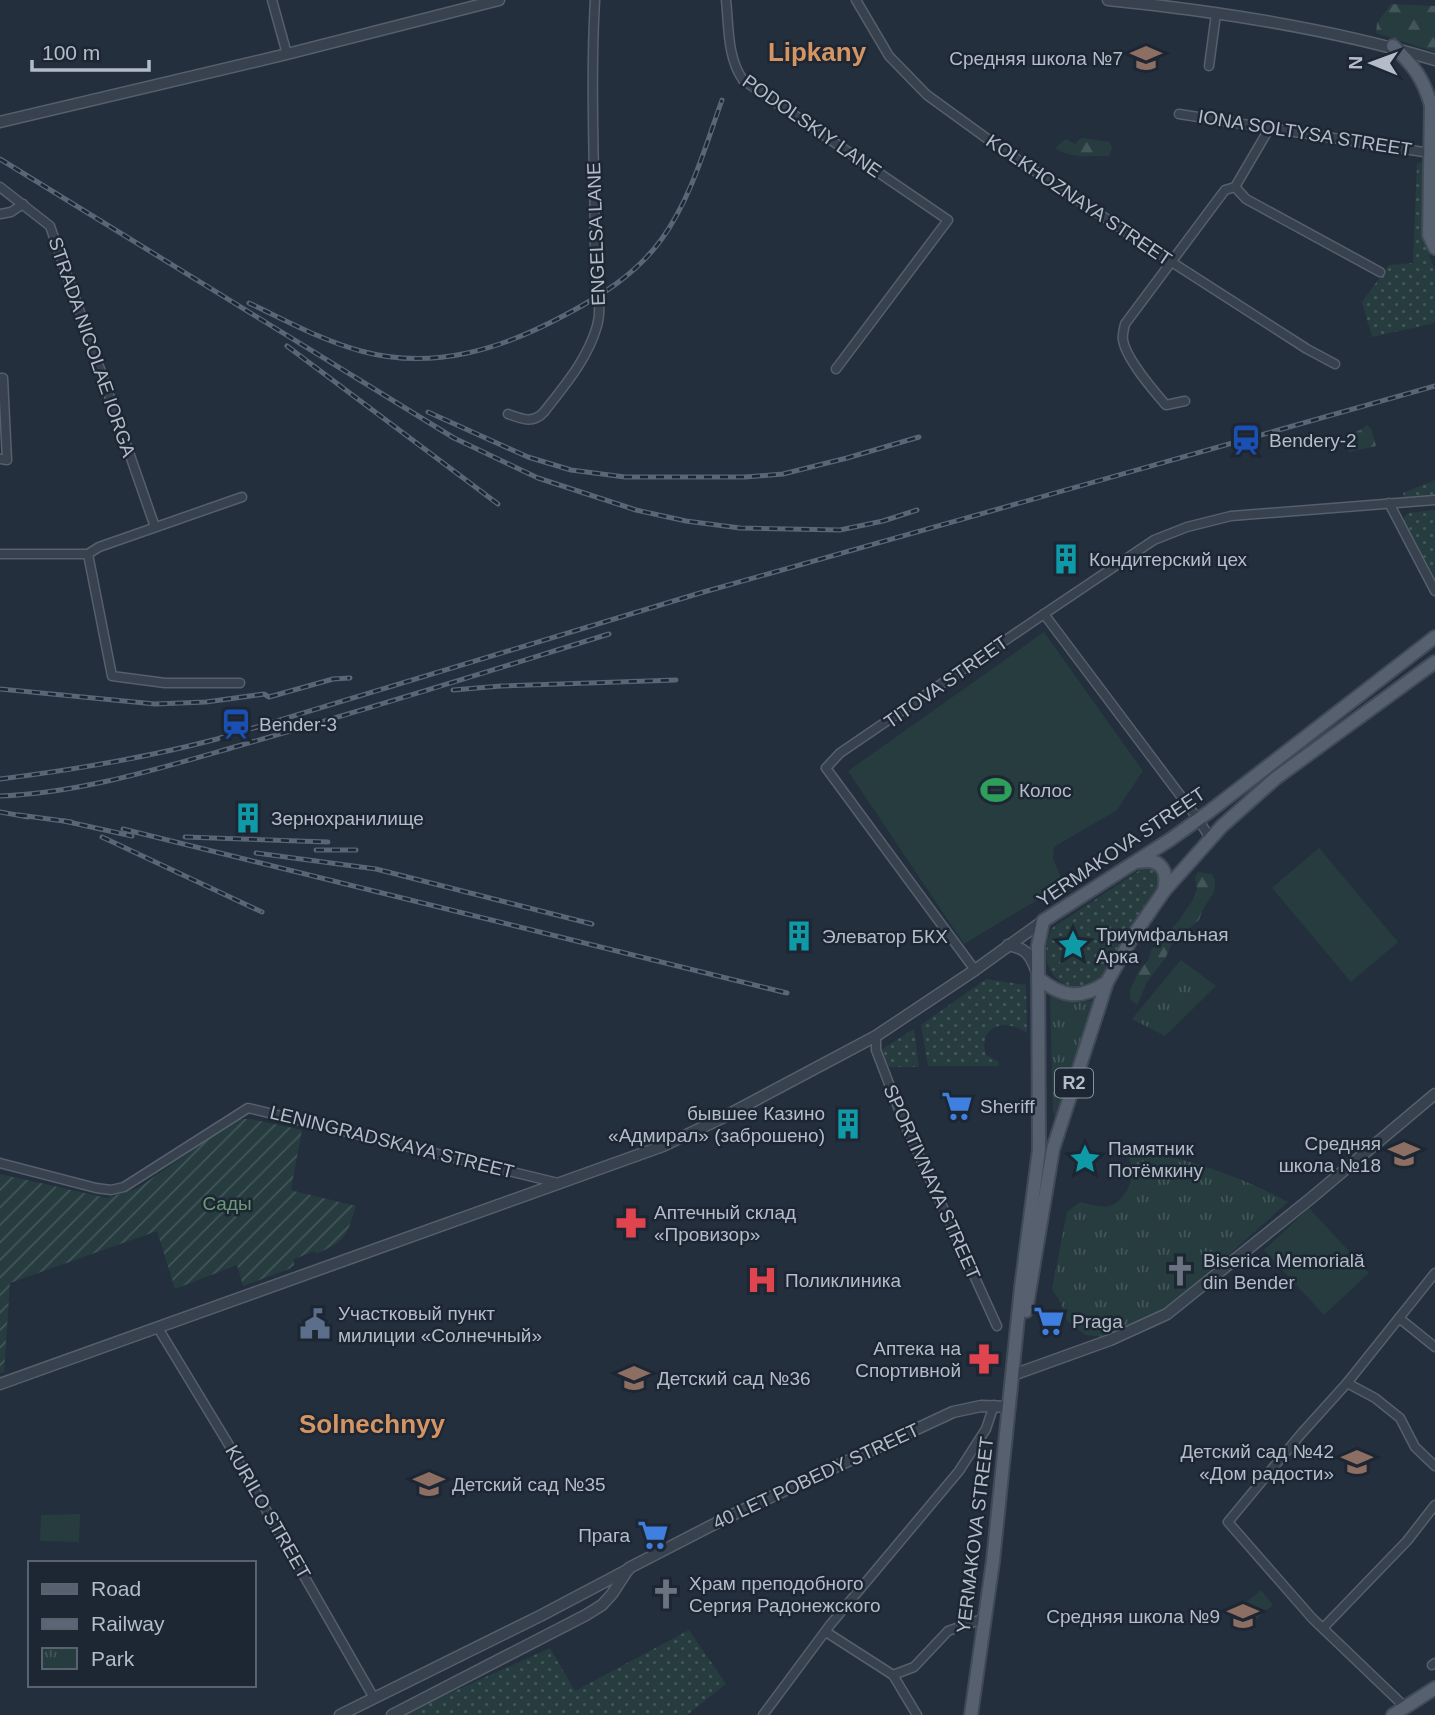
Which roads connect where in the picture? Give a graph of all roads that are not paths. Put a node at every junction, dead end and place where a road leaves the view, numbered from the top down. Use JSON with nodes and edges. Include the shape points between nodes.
{"nodes":[{"id":1,"x":272,"y":0,"type":"edge"},
{"id":2,"x":499,"y":0,"type":"edge"},
{"id":3,"x":595,"y":0,"type":"edge"},
{"id":4,"x":726,"y":0,"type":"edge"},
{"id":5,"x":856,"y":0,"type":"edge"},
{"id":6,"x":1108,"y":0,"type":"edge"},
{"id":7,"x":1179,"y":4,"type":"edge"},
{"id":8,"x":1216,"y":14,"type":"junction"},
{"id":9,"x":1393,"y":46,"type":"junction"},
{"id":10,"x":287,"y":54,"type":"junction"},
{"id":11,"x":1422,"y":56,"type":"junction"},
{"id":12,"x":1435,"y":60,"type":"edge"},
{"id":13,"x":1209,"y":66,"type":"dead end"},
{"id":14,"x":1435,"y":67,"type":"edge"},
{"id":15,"x":1179,"y":114,"type":"dead end"},
{"id":16,"x":0,"y":122,"type":"edge"},
{"id":17,"x":1269,"y":129,"type":"junction"},
{"id":18,"x":1430,"y":153,"type":"junction"},
{"id":19,"x":0,"y":187,"type":"edge"},
{"id":20,"x":1236,"y":187,"type":"junction"},
{"id":21,"x":23,"y":204,"type":"junction"},
{"id":22,"x":0,"y":214,"type":"edge"},
{"id":23,"x":1435,"y":248,"type":"edge"},
{"id":24,"x":1170,"y":261,"type":"junction"},
{"id":25,"x":1380,"y":272,"type":"dead end"},
{"id":26,"x":1335,"y":364,"type":"dead end"},
{"id":27,"x":836,"y":369,"type":"dead end"},
{"id":28,"x":0,"y":377,"type":"edge"},
{"id":29,"x":1185,"y":401,"type":"dead end"},
{"id":30,"x":508,"y":414,"type":"dead end"},
{"id":31,"x":3,"y":459,"type":"edge"},
{"id":32,"x":242,"y":498,"type":"dead end"},
{"id":33,"x":1435,"y":500,"type":"edge"},
{"id":34,"x":1389,"y":503,"type":"junction"},
{"id":35,"x":155,"y":527,"type":"junction"},
{"id":36,"x":0,"y":554,"type":"edge"},
{"id":37,"x":88,"y":554,"type":"junction"},
{"id":38,"x":1435,"y":591,"type":"edge"},
{"id":39,"x":1044,"y":614,"type":"junction"},
{"id":40,"x":1435,"y":638,"type":"edge"},
{"id":41,"x":1435,"y":662,"type":"edge"},
{"id":42,"x":240,"y":683,"type":"dead end"},
{"id":43,"x":1198,"y":819,"type":"junction"},
{"id":44,"x":1210,"y":838,"type":"junction"},
{"id":45,"x":1132,"y":863,"type":"junction"},
{"id":46,"x":1164,"y":891,"type":"junction"},
{"id":47,"x":1043,"y":921,"type":"junction"},
{"id":48,"x":1008,"y":945,"type":"junction"},
{"id":49,"x":975,"y":970,"type":"junction"},
{"id":50,"x":1038,"y":978,"type":"junction"},
{"id":51,"x":1107,"y":982,"type":"junction"},
{"id":52,"x":876,"y":1036,"type":"junction"},
{"id":53,"x":1435,"y":1094,"type":"edge"},
{"id":54,"x":0,"y":1163,"type":"edge"},
{"id":55,"x":558,"y":1183,"type":"junction"},
{"id":56,"x":1435,"y":1273,"type":"edge"},
{"id":57,"x":1399,"y":1318,"type":"junction"},
{"id":58,"x":997,"y":1326,"type":"dead end"},
{"id":59,"x":158,"y":1328,"type":"junction"},
{"id":60,"x":1435,"y":1347,"type":"edge"},
{"id":61,"x":1015,"y":1359,"type":"junction"},
{"id":62,"x":1013,"y":1376,"type":"junction"},
{"id":63,"x":1348,"y":1383,"type":"junction"},
{"id":64,"x":0,"y":1384,"type":"edge"},
{"id":65,"x":994,"y":1405,"type":"junction"},
{"id":66,"x":1010,"y":1407,"type":"junction"},
{"id":67,"x":1435,"y":1466,"type":"edge"},
{"id":68,"x":1435,"y":1505,"type":"edge"},
{"id":69,"x":629,"y":1568,"type":"junction"},
{"id":70,"x":985,"y":1618,"type":"junction"},
{"id":71,"x":1323,"y":1628,"type":"junction"},
{"id":72,"x":826,"y":1632,"type":"junction"},
{"id":73,"x":893,"y":1675,"type":"junction"},
{"id":74,"x":1435,"y":1688,"type":"edge"},
{"id":75,"x":374,"y":1698,"type":"junction"},
{"id":76,"x":1405,"y":1707,"type":"junction"},
{"id":77,"x":340,"y":1715,"type":"edge"},
{"id":78,"x":392,"y":1715,"type":"edge"},
{"id":79,"x":763,"y":1715,"type":"edge"},
{"id":80,"x":918,"y":1715,"type":"edge"},
{"id":81,"x":971,"y":1715,"type":"edge"},
{"id":82,"x":1393,"y":1715,"type":"edge"}],
"edges":[{"from":1,"to":10,"type":"street"},
{"from":2,"to":10,"type":"street"},
{"from":3,"to":30,"type":"street","name":"ENGELSA LANE","via":[[596,327],[581,364],[538,419]]},
{"from":4,"to":27,"type":"street","name":"PODOLSKIY LANE","via":[[732,58],[743,80],[948,220]]},
{"from":5,"to":24,"type":"street","name":"KOLKHOZNAYA STREET","via":[[889,56],[928,95]]},
{"from":6,"to":7,"type":"street"},
{"from":7,"to":8,"type":"street"},
{"from":8,"to":9,"type":"street"},
{"from":8,"to":13,"type":"street"},
{"from":9,"to":11,"type":"street"},
{"from":9,"to":18,"type":"main road","via":[[1414,66],[1425,86],[1431,105]]},
{"from":10,"to":16,"type":"street"},
{"from":11,"to":12,"type":"street"},
{"from":11,"to":14,"type":"street"},
{"from":15,"to":17,"type":"street","name":"IONA SOLTYSA STREET"},
{"from":17,"to":18,"type":"street","name":"IONA SOLTYSA STREET"},
{"from":17,"to":20,"type":"street"},
{"from":18,"to":23,"type":"main road","via":[[1429,235]]},
{"from":19,"to":21,"type":"street","name":"STRADA NICOLAE IORGA"},
{"from":20,"to":24,"type":"street","via":[[1225,190]]},
{"from":20,"to":25,"type":"street","via":[[1246,199]]},
{"from":21,"to":22,"type":"street"},
{"from":21,"to":35,"type":"street","name":"STRADA NICOLAE IORGA","via":[[50,226]]},
{"from":24,"to":26,"type":"street","name":"KOLKHOZNAYA STREET"},
{"from":24,"to":29,"type":"street","via":[[1125,324],[1123,341],[1166,405]]},
{"from":28,"to":31,"type":"street"},
{"from":32,"to":35,"type":"street"},
{"from":33,"to":34,"type":"street"},
{"from":34,"to":38,"type":"street"},
{"from":34,"to":39,"type":"street","via":[[1231,516],[1187,527],[1154,540]]},
{"from":35,"to":37,"type":"street"},
{"from":36,"to":37,"type":"street"},
{"from":37,"to":42,"type":"street","via":[[112,677],[165,683]]},
{"from":39,"to":43,"type":"street"},
{"from":39,"to":49,"type":"street","name":"TITOVA STREET","via":[[826,768]]},
{"from":40,"to":43,"type":"main road","name":"YERMAKOVA STREET"},
{"from":41,"to":44,"type":"main road","name":"YERMAKOVA STREET","number":"R2","via":[[1276,778]]},
{"from":43,"to":44,"type":"street"},
{"from":43,"to":45,"type":"main road","name":"YERMAKOVA STREET"},
{"from":44,"to":46,"type":"main road","name":"YERMAKOVA STREET","number":"R2"},
{"from":45,"to":46,"type":"main road","via":[[1148,859],[1159,864],[1167,880]]},
{"from":45,"to":47,"type":"main road","name":"YERMAKOVA STREET"},
{"from":46,"to":51,"type":"main road","name":"YERMAKOVA STREET","number":"R2"},
{"from":47,"to":48,"type":"street","name":"LENINGRADSKAYA STREET"},
{"from":47,"to":50,"type":"main road","name":"YERMAKOVA STREET","number":"R2"},
{"from":48,"to":49,"type":"street","name":"LENINGRADSKAYA STREET"},
{"from":48,"to":50,"type":"street","via":[[1021,947],[1030,955]]},
{"from":49,"to":52,"type":"street","name":"LENINGRADSKAYA STREET"},
{"from":50,"to":51,"type":"main road","via":[[1074,994],[1091,993]]},
{"from":50,"to":61,"type":"main road","name":"YERMAKOVA STREET","number":"R2","via":[[1041,1131]]},
{"from":51,"to":61,"type":"main road","name":"YERMAKOVA STREET","number":"R2","via":[[1053,1149]]},
{"from":52,"to":55,"type":"street","name":"LENINGRADSKAYA STREET","via":[[663,1146]]},
{"from":52,"to":58,"type":"street","name":"SPORTIVNAYA STREET","via":[[876,1050],[903,1120]]},
{"from":53,"to":62,"type":"street","via":[[1167,1314]]},
{"from":54,"to":55,"type":"street","name":"LENINGRADSKAYA STREET","via":[[111,1190],[134,1182],[248,1108]]},
{"from":55,"to":59,"type":"street","name":"LENINGRADSKAYA STREET"},
{"from":56,"to":57,"type":"street"},
{"from":57,"to":60,"type":"street"},
{"from":57,"to":63,"type":"street"},
{"from":59,"to":64,"type":"street","name":"LENINGRADSKAYA STREET"},
{"from":59,"to":75,"type":"street","name":"KURILO STREET"},
{"from":61,"to":62,"type":"main road","name":"YERMAKOVA STREET"},
{"from":62,"to":66,"type":"main road","name":"YERMAKOVA STREET"},
{"from":63,"to":67,"type":"street","via":[[1400,1418],[1415,1447]]},
{"from":63,"to":71,"type":"street","via":[[1228,1522]]},
{"from":65,"to":66,"type":"street","name":"40 LET POBEDY STREET"},
{"from":65,"to":69,"type":"street","name":"40 LET POBEDY STREET","via":[[967,1407],[937,1418]]},
{"from":65,"to":72,"type":"street","via":[[986,1429],[959,1471]]},
{"from":66,"to":70,"type":"main road","name":"YERMAKOVA STREET"},
{"from":68,"to":71,"type":"street","via":[[1407,1541]]},
{"from":69,"to":75,"type":"street","name":"40 LET POBEDY STREET"},
{"from":69,"to":78,"type":"street","name":"40 LET POBEDY STREET","via":[[602,1605],[586,1615]]},
{"from":70,"to":73,"type":"street","via":[[948,1631],[914,1667]]},
{"from":70,"to":81,"type":"main road","name":"YERMAKOVA STREET"},
{"from":71,"to":76,"type":"street"},
{"from":72,"to":73,"type":"street"},
{"from":72,"to":79,"type":"street"},
{"from":73,"to":80,"type":"street"},
{"from":74,"to":76,"type":"main road"},
{"from":75,"to":77,"type":"street","name":"40 LET POBEDY STREET"},
{"from":76,"to":82,"type":"main road"}]}
